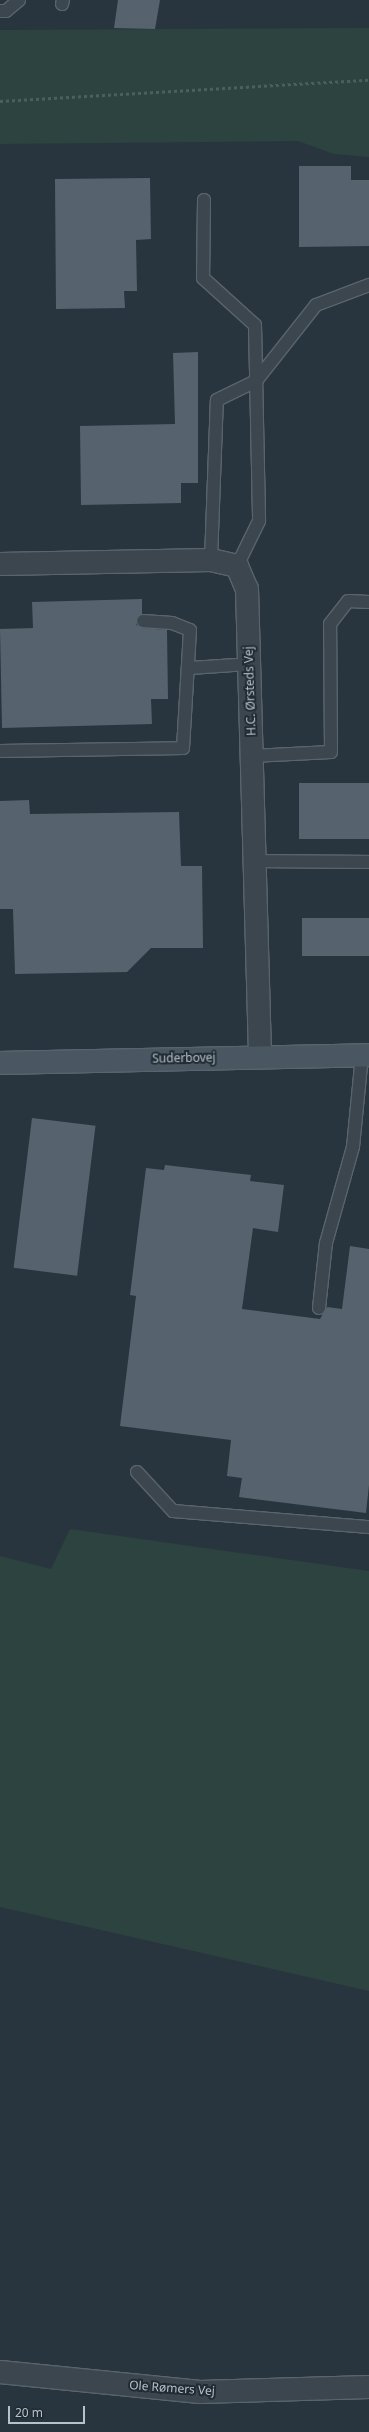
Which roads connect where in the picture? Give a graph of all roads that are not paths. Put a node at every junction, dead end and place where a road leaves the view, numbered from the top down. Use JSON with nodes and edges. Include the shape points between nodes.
{"nodes":[{"id":1,"x":19,"y":0,"type":"edge"},
{"id":2,"x":0,"y":11,"type":"edge"},
{"id":3,"x":204,"y":200,"type":"dead end"},
{"id":4,"x":369,"y":285,"type":"edge"},
{"id":5,"x":256,"y":381,"type":"junction"},
{"id":6,"x":211,"y":560,"type":"junction"},
{"id":7,"x":0,"y":564,"type":"edge"},
{"id":8,"x":237,"y":566,"type":"junction"},
{"id":9,"x":369,"y":602,"type":"edge"},
{"id":10,"x":143,"y":621,"type":"dead end"},
{"id":11,"x":249,"y":664,"type":"junction"},
{"id":12,"x":189,"y":668,"type":"junction"},
{"id":13,"x":0,"y":751,"type":"edge"},
{"id":14,"x":252,"y":756,"type":"junction"},
{"id":15,"x":255,"y":861,"type":"junction"},
{"id":16,"x":369,"y":862,"type":"edge"},
{"id":17,"x":365,"y":1055,"type":"edge"},
{"id":18,"x":260,"y":1056,"type":"junction"},
{"id":19,"x":0,"y":1062,"type":"edge"},
{"id":20,"x":319,"y":1308,"type":"dead end"},
{"id":21,"x":137,"y":1472,"type":"dead end"},
{"id":22,"x":369,"y":1527,"type":"edge"},
{"id":23,"x":0,"y":2372,"type":"edge"},
{"id":24,"x":369,"y":2387,"type":"edge"}],
"edges":[{"from":1,"to":2,"type":"lane","via":[[6,11]]},
{"from":3,"to":5,"type":"lane","via":[[204,278],[255,325]]},
{"from":4,"to":5,"type":"lane","via":[[316,305]]},
{"from":5,"to":6,"type":"lane","via":[[217,400]]},
{"from":5,"to":8,"type":"lane","via":[[259,521]]},
{"from":6,"to":7,"type":"street"},
{"from":6,"to":8,"type":"street"},
{"from":8,"to":11,"type":"street","name":"H.C. Ørsteds Vej","via":[[247,589]]},
{"from":9,"to":14,"type":"lane","via":[[348,601],[330,624],[331,752]]},
{"from":10,"to":12,"type":"lane","via":[[172,623],[190,630]]},
{"from":11,"to":12,"type":"lane"},
{"from":11,"to":14,"type":"street","name":"H.C. Ørsteds Vej"},
{"from":12,"to":13,"type":"lane","via":[[183,748]]},
{"from":14,"to":15,"type":"street","name":"H.C. Ørsteds Vej"},
{"from":15,"to":16,"type":"lane"},
{"from":15,"to":18,"type":"street","name":"H.C. Ørsteds Vej"},
{"from":17,"to":18,"type":"street","name":"Suderbovej"},
{"from":17,"to":20,"type":"lane","via":[[353,1147],[326,1243]]},
{"from":18,"to":19,"type":"street","name":"Suderbovej"},
{"from":21,"to":22,"type":"lane","via":[[173,1511]]},
{"from":23,"to":24,"type":"street","name":"Ole Rømers Vej","via":[[200,2392]]}]}
